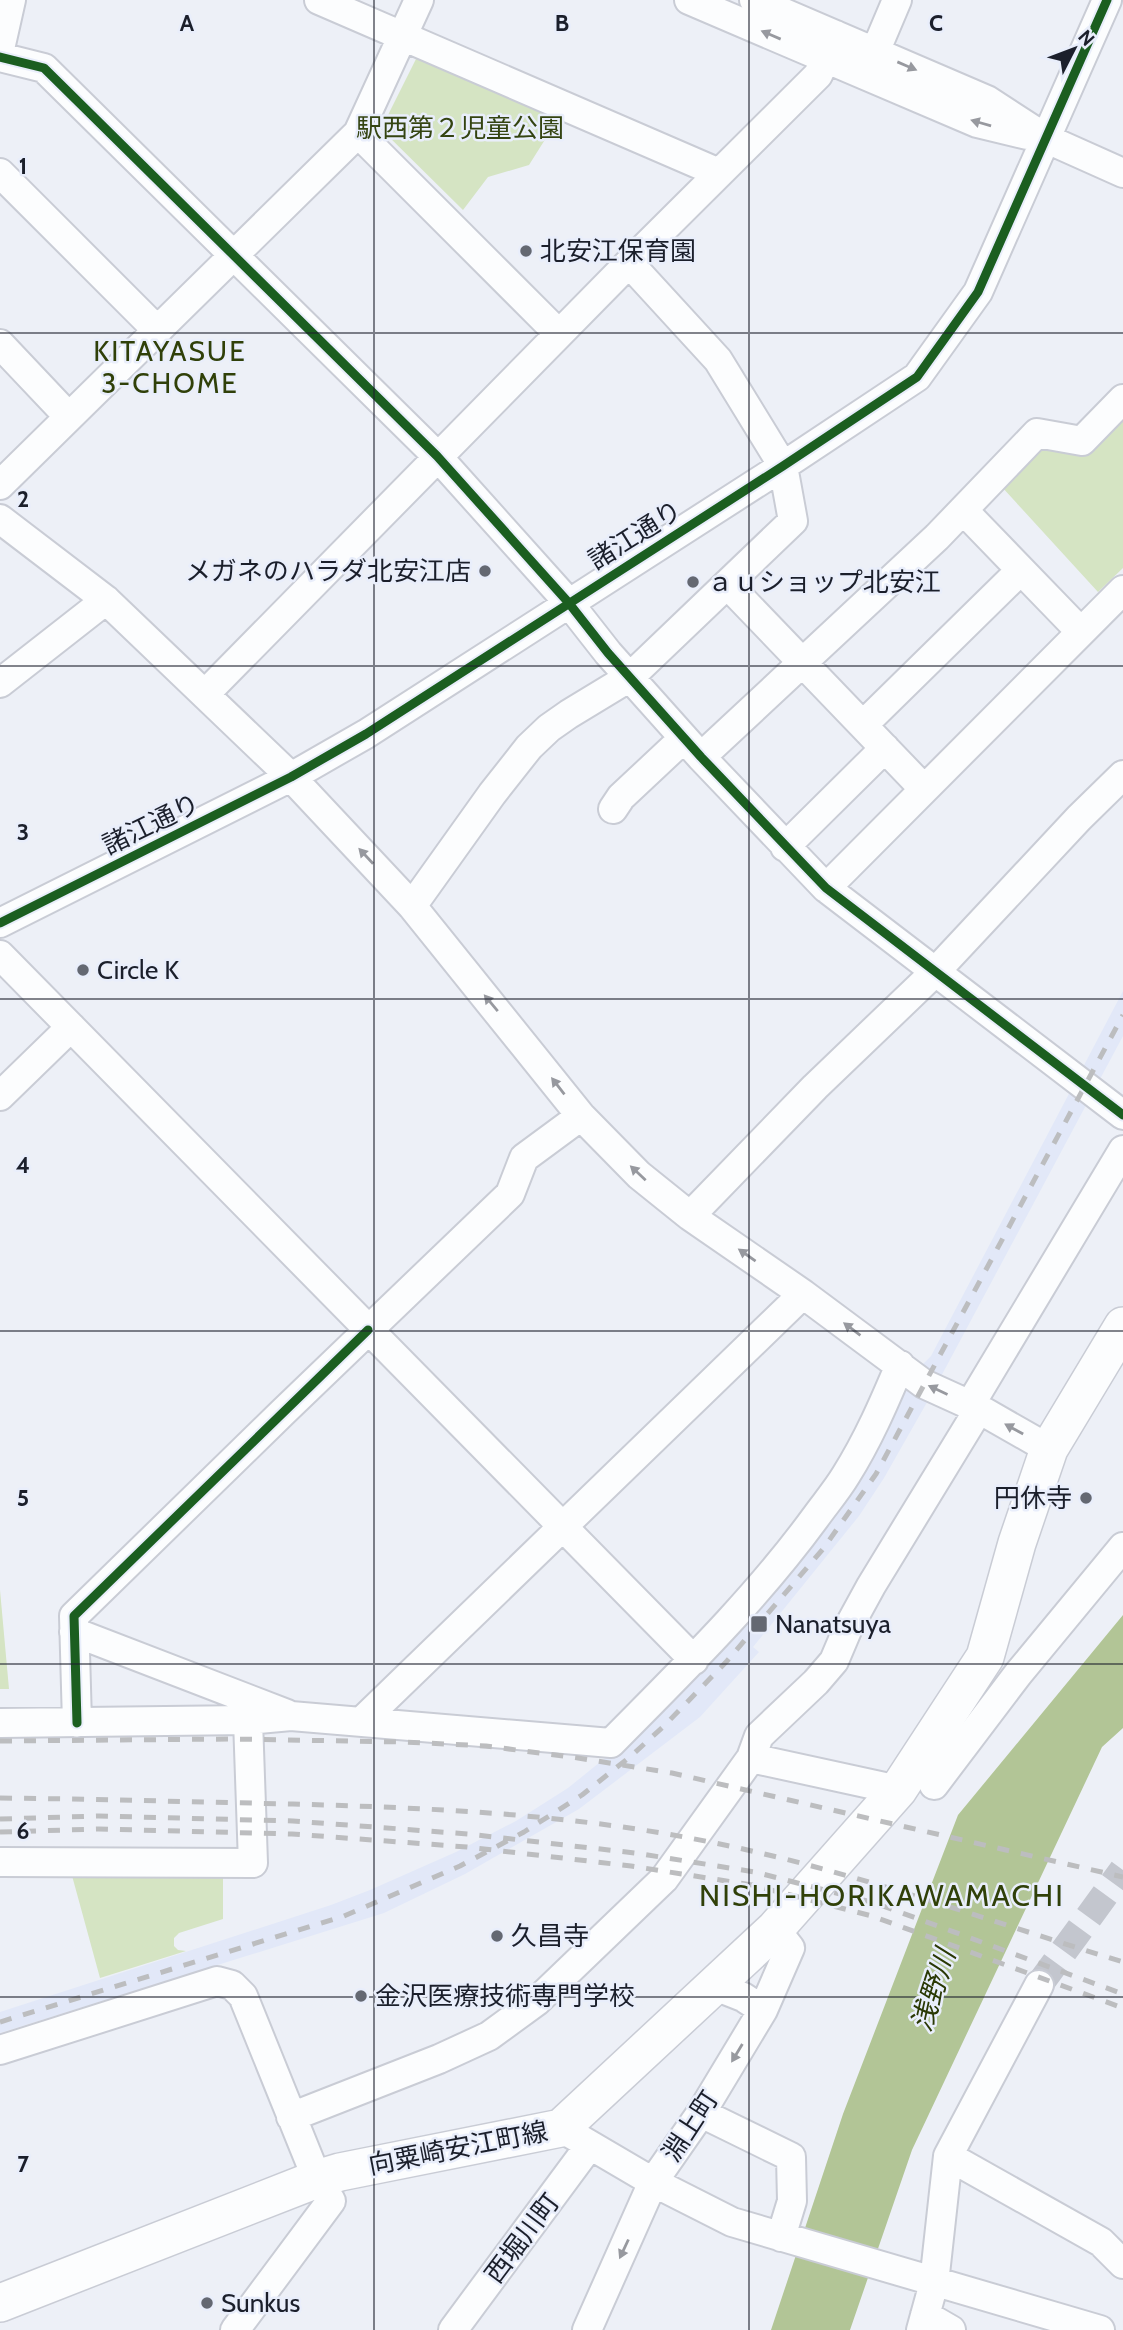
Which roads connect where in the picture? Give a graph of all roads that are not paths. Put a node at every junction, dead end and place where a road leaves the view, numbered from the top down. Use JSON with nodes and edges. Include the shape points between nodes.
{"nodes":[{"id":1,"x":11,"y":0,"type":"edge"},
{"id":2,"x":318,"y":0,"type":"edge"},
{"id":3,"x":419,"y":0,"type":"edge"},
{"id":4,"x":689,"y":0,"type":"edge"},
{"id":5,"x":754,"y":0,"type":"edge"},
{"id":6,"x":897,"y":0,"type":"edge"},
{"id":7,"x":1107,"y":0,"type":"edge"},
{"id":8,"x":403,"y":36,"type":"junction"},
{"id":9,"x":831,"y":47,"type":"junction"},
{"id":10,"x":0,"y":49,"type":"edge"},
{"id":11,"x":875,"y":52,"type":"junction"},
{"id":12,"x":0,"y":57,"type":"edge"},
{"id":13,"x":358,"y":133,"type":"junction"},
{"id":14,"x":1047,"y":139,"type":"junction"},
{"id":15,"x":0,"y":173,"type":"edge"},
{"id":16,"x":719,"y":173,"type":"junction"},
{"id":17,"x":1123,"y":173,"type":"edge"},
{"id":18,"x":233,"y":255,"type":"junction"},
{"id":19,"x":629,"y":263,"type":"junction"},
{"id":20,"x":157,"y":330,"type":"junction"},
{"id":21,"x":559,"y":334,"type":"junction"},
{"id":22,"x":0,"y":344,"type":"edge"},
{"id":23,"x":1123,"y":399,"type":"edge"},
{"id":24,"x":69,"y":417,"type":"junction"},
{"id":25,"x":437,"y":456,"type":"junction"},
{"id":26,"x":783,"y":466,"type":"junction"},
{"id":27,"x":0,"y":485,"type":"edge"},
{"id":28,"x":963,"y":510,"type":"junction"},
{"id":29,"x":0,"y":519,"type":"edge"},
{"id":30,"x":1021,"y":570,"type":"junction"},
{"id":31,"x":727,"y":584,"type":"junction"},
{"id":32,"x":1123,"y":590,"type":"edge"},
{"id":33,"x":106,"y":600,"type":"junction"},
{"id":34,"x":568,"y":602,"type":"junction"},
{"id":35,"x":1081,"y":632,"type":"junction"},
{"id":36,"x":803,"y":662,"type":"junction"},
{"id":37,"x":630,"y":677,"type":"junction"},
{"id":38,"x":0,"y":683,"type":"edge"},
{"id":39,"x":205,"y":694,"type":"junction"},
{"id":40,"x":863,"y":725,"type":"junction"},
{"id":41,"x":692,"y":747,"type":"junction"},
{"id":42,"x":885,"y":748,"type":"junction"},
{"id":43,"x":1123,"y":775,"type":"edge"},
{"id":44,"x":291,"y":777,"type":"junction"},
{"id":45,"x":924,"y":789,"type":"junction"},
{"id":46,"x":613,"y":809,"type":"dead end"},
{"id":47,"x":785,"y":847,"type":"junction"},
{"id":48,"x":826,"y":888,"type":"junction"},
{"id":49,"x":412,"y":906,"type":"junction"},
{"id":50,"x":0,"y":923,"type":"edge"},
{"id":51,"x":0,"y":955,"type":"edge"},
{"id":52,"x":936,"y":971,"type":"junction"},
{"id":53,"x":71,"y":1027,"type":"junction"},
{"id":54,"x":0,"y":1096,"type":"edge"},
{"id":55,"x":1123,"y":1115,"type":"edge"},
{"id":56,"x":581,"y":1116,"type":"junction"},
{"id":57,"x":1123,"y":1150,"type":"edge"},
{"id":58,"x":691,"y":1216,"type":"junction"},
{"id":59,"x":803,"y":1294,"type":"junction"},
{"id":60,"x":1123,"y":1326,"type":"edge"},
{"id":61,"x":368,"y":1330,"type":"junction"},
{"id":62,"x":900,"y":1365,"type":"junction"},
{"id":63,"x":974,"y":1407,"type":"junction"},
{"id":64,"x":1049,"y":1449,"type":"junction"},
{"id":65,"x":562,"y":1527,"type":"junction"},
{"id":66,"x":1123,"y":1547,"type":"edge"},
{"id":67,"x":74,"y":1632,"type":"junction"},
{"id":68,"x":694,"y":1660,"type":"junction"},
{"id":69,"x":291,"y":1716,"type":"junction"},
{"id":70,"x":248,"y":1720,"type":"junction"},
{"id":71,"x":363,"y":1720,"type":"junction"},
{"id":72,"x":0,"y":1723,"type":"edge"},
{"id":73,"x":77,"y":1723,"type":"junction"},
{"id":74,"x":751,"y":1758,"type":"junction"},
{"id":75,"x":934,"y":1785,"type":"dead end"},
{"id":76,"x":894,"y":1795,"type":"junction"},
{"id":77,"x":0,"y":1862,"type":"edge"},
{"id":78,"x":775,"y":1929,"type":"junction"},
{"id":79,"x":1039,"y":1985,"type":"tunnel mouth"},
{"id":80,"x":715,"y":1986,"type":"junction"},
{"id":81,"x":763,"y":2010,"type":"junction"},
{"id":82,"x":0,"y":2050,"type":"edge"},
{"id":83,"x":701,"y":2113,"type":"junction"},
{"id":84,"x":291,"y":2117,"type":"junction"},
{"id":85,"x":576,"y":2136,"type":"junction"},
{"id":86,"x":948,"y":2156,"type":"junction"},
{"id":87,"x":317,"y":2179,"type":"junction"},
{"id":88,"x":653,"y":2182,"type":"junction"},
{"id":89,"x":781,"y":2237,"type":"junction"},
{"id":90,"x":1123,"y":2264,"type":"edge"},
{"id":91,"x":934,"y":2283,"type":"junction"},
{"id":92,"x":0,"y":2303,"type":"edge"},
{"id":93,"x":923,"y":2323,"type":"edge"},
{"id":94,"x":1065,"y":2325,"type":"edge"},
{"id":95,"x":235,"y":2330,"type":"edge"},
{"id":96,"x":453,"y":2330,"type":"edge"},
{"id":97,"x":587,"y":2330,"type":"edge"},
{"id":98,"x":951,"y":2330,"type":"edge"},
{"id":99,"x":1100,"y":2330,"type":"edge"}],
"edges":[{"from":1,"to":10,"type":"street"},
{"from":2,"to":8,"type":"street"},
{"from":3,"to":8,"type":"street"},
{"from":9,"to":4,"type":"street","one_way":true},
{"from":5,"to":9,"type":"street"},
{"from":6,"to":11,"type":"street"},
{"from":7,"to":14,"type":"street","name":"諸江通り"},
{"from":8,"to":13,"type":"street"},
{"from":8,"to":16,"type":"street"},
{"from":9,"to":11,"type":"street"},
{"from":14,"to":9,"type":"street","one_way":true,"via":[[977,123]]},
{"from":9,"to":16,"type":"street","via":[[818,75]]},
{"from":11,"to":14,"type":"street","one_way":true,"via":[[987,100]]},
{"from":12,"to":18,"type":"street","via":[[44,68]]},
{"from":13,"to":18,"type":"street"},
{"from":13,"to":21,"type":"street"},
{"from":14,"to":17,"type":"street"},
{"from":14,"to":26,"type":"street","name":"諸江通り","via":[[978,292],[917,377]]},
{"from":15,"to":20,"type":"street"},
{"from":16,"to":19,"type":"street"},
{"from":18,"to":20,"type":"street"},
{"from":18,"to":25,"type":"street"},
{"from":19,"to":21,"type":"street"},
{"from":19,"to":26,"type":"street","via":[[719,360]]},
{"from":20,"to":24,"type":"street"},
{"from":21,"to":25,"type":"street"},
{"from":22,"to":24,"type":"street"},
{"from":23,"to":28,"type":"street","via":[[1082,442],[1038,433]]},
{"from":24,"to":27,"type":"street"},
{"from":25,"to":34,"type":"street"},
{"from":25,"to":39,"type":"street"},
{"from":26,"to":31,"type":"street","via":[[793,521]]},
{"from":26,"to":34,"type":"street","name":"諸江通り"},
{"from":28,"to":30,"type":"street"},
{"from":28,"to":36,"type":"street"},
{"from":29,"to":33,"type":"street"},
{"from":30,"to":35,"type":"street"},
{"from":30,"to":40,"type":"street"},
{"from":31,"to":36,"type":"street"},
{"from":31,"to":37,"type":"street"},
{"from":32,"to":35,"type":"street"},
{"from":33,"to":38,"type":"street"},
{"from":33,"to":39,"type":"street"},
{"from":34,"to":37,"type":"street"},
{"from":34,"to":44,"type":"street","name":"諸江通り","via":[[366,734]]},
{"from":35,"to":45,"type":"street"},
{"from":36,"to":40,"type":"street"},
{"from":36,"to":41,"type":"street"},
{"from":37,"to":41,"type":"street"},
{"from":37,"to":49,"type":"street","via":[[569,714],[529,747]]},
{"from":39,"to":44,"type":"street"},
{"from":40,"to":42,"type":"street"},
{"from":41,"to":46,"type":"street","via":[[621,797]]},
{"from":41,"to":47,"type":"street"},
{"from":42,"to":45,"type":"street"},
{"from":42,"to":47,"type":"street"},
{"from":43,"to":52,"type":"street"},
{"from":49,"to":44,"type":"street","one_way":true},
{"from":44,"to":50,"type":"street","name":"諸江通り"},
{"from":45,"to":48,"type":"street"},
{"from":47,"to":48,"type":"street"},
{"from":48,"to":52,"type":"street"},
{"from":56,"to":49,"type":"street","one_way":true},
{"from":51,"to":53,"type":"street"},
{"from":52,"to":55,"type":"street"},
{"from":52,"to":58,"type":"street","via":[[815,1087]]},
{"from":53,"to":54,"type":"street"},
{"from":53,"to":61,"type":"street"},
{"from":58,"to":56,"type":"street","one_way":true,"via":[[639,1175]]},
{"from":56,"to":61,"type":"street","via":[[524,1158],[510,1194]]},
{"from":57,"to":63,"type":"street"},
{"from":59,"to":58,"type":"street","one_way":true},
{"from":62,"to":59,"type":"street","one_way":true},
{"from":59,"to":65,"type":"street"},
{"from":60,"to":64,"type":"main road","name":"向粟崎安江町線"},
{"from":61,"to":65,"type":"street"},
{"from":61,"to":67,"type":"street","via":[[74,1616]]},
{"from":63,"to":62,"type":"street","one_way":true,"via":[[924,1384]]},
{"from":62,"to":68,"type":"street","via":[[846,1477],[777,1567]]},
{"from":64,"to":63,"type":"street","one_way":true},
{"from":63,"to":74,"type":"street","via":[[871,1586],[834,1661],[759,1736]]},
{"from":64,"to":76,"type":"main road","name":"向粟崎安江町線","via":[[985,1657]]},
{"from":65,"to":68,"type":"street"},
{"from":65,"to":71,"type":"street"},
{"from":66,"to":75,"type":"street"},
{"from":67,"to":69,"type":"street"},
{"from":67,"to":73,"type":"street"},
{"from":68,"to":71,"type":"street","via":[[611,1743]]},
{"from":69,"to":70,"type":"street"},
{"from":69,"to":71,"type":"street"},
{"from":70,"to":73,"type":"street"},
{"from":70,"to":77,"type":"street","via":[[253,1863]]},
{"from":72,"to":73,"type":"street"},
{"from":74,"to":76,"type":"street"},
{"from":74,"to":84,"type":"street","via":[[664,1879],[537,2001],[489,2036]]},
{"from":76,"to":78,"type":"main road","name":"向粟崎安江町線"},
{"from":78,"to":80,"type":"main road","name":"向粟崎安江町線"},
{"from":78,"to":81,"type":"street","name":"淵上町","via":[[790,1948]]},
{"from":79,"to":86,"type":"street"},
{"from":80,"to":81,"type":"street"},
{"from":80,"to":85,"type":"main road","name":"向粟崎安江町線"},
{"from":81,"to":83,"type":"street","name":"淵上町","one_way":true},
{"from":82,"to":84,"type":"street","via":[[217,1981],[232,1985],[243,1996]]},
{"from":83,"to":88,"type":"street","name":"淵上町"},
{"from":83,"to":89,"type":"street","via":[[790,2157],[792,2201]]},
{"from":84,"to":87,"type":"street"},
{"from":85,"to":87,"type":"main road","name":"向粟崎安江町線"},
{"from":85,"to":88,"type":"street"},
{"from":85,"to":96,"type":"street","name":"西堀川町"},
{"from":86,"to":90,"type":"street","via":[[1101,2242]]},
{"from":86,"to":91,"type":"street"},
{"from":87,"to":92,"type":"main road","name":"向粟崎安江町線"},
{"from":87,"to":95,"type":"street","via":[[331,2201]]},
{"from":88,"to":89,"type":"street","via":[[732,2222]]},
{"from":88,"to":97,"type":"street","name":"淵上町","one_way":true},
{"from":89,"to":91,"type":"street"},
{"from":91,"to":93,"type":"street"},
{"from":91,"to":94,"type":"street"},
{"from":93,"to":98,"type":"street"},
{"from":94,"to":99,"type":"street"}]}
